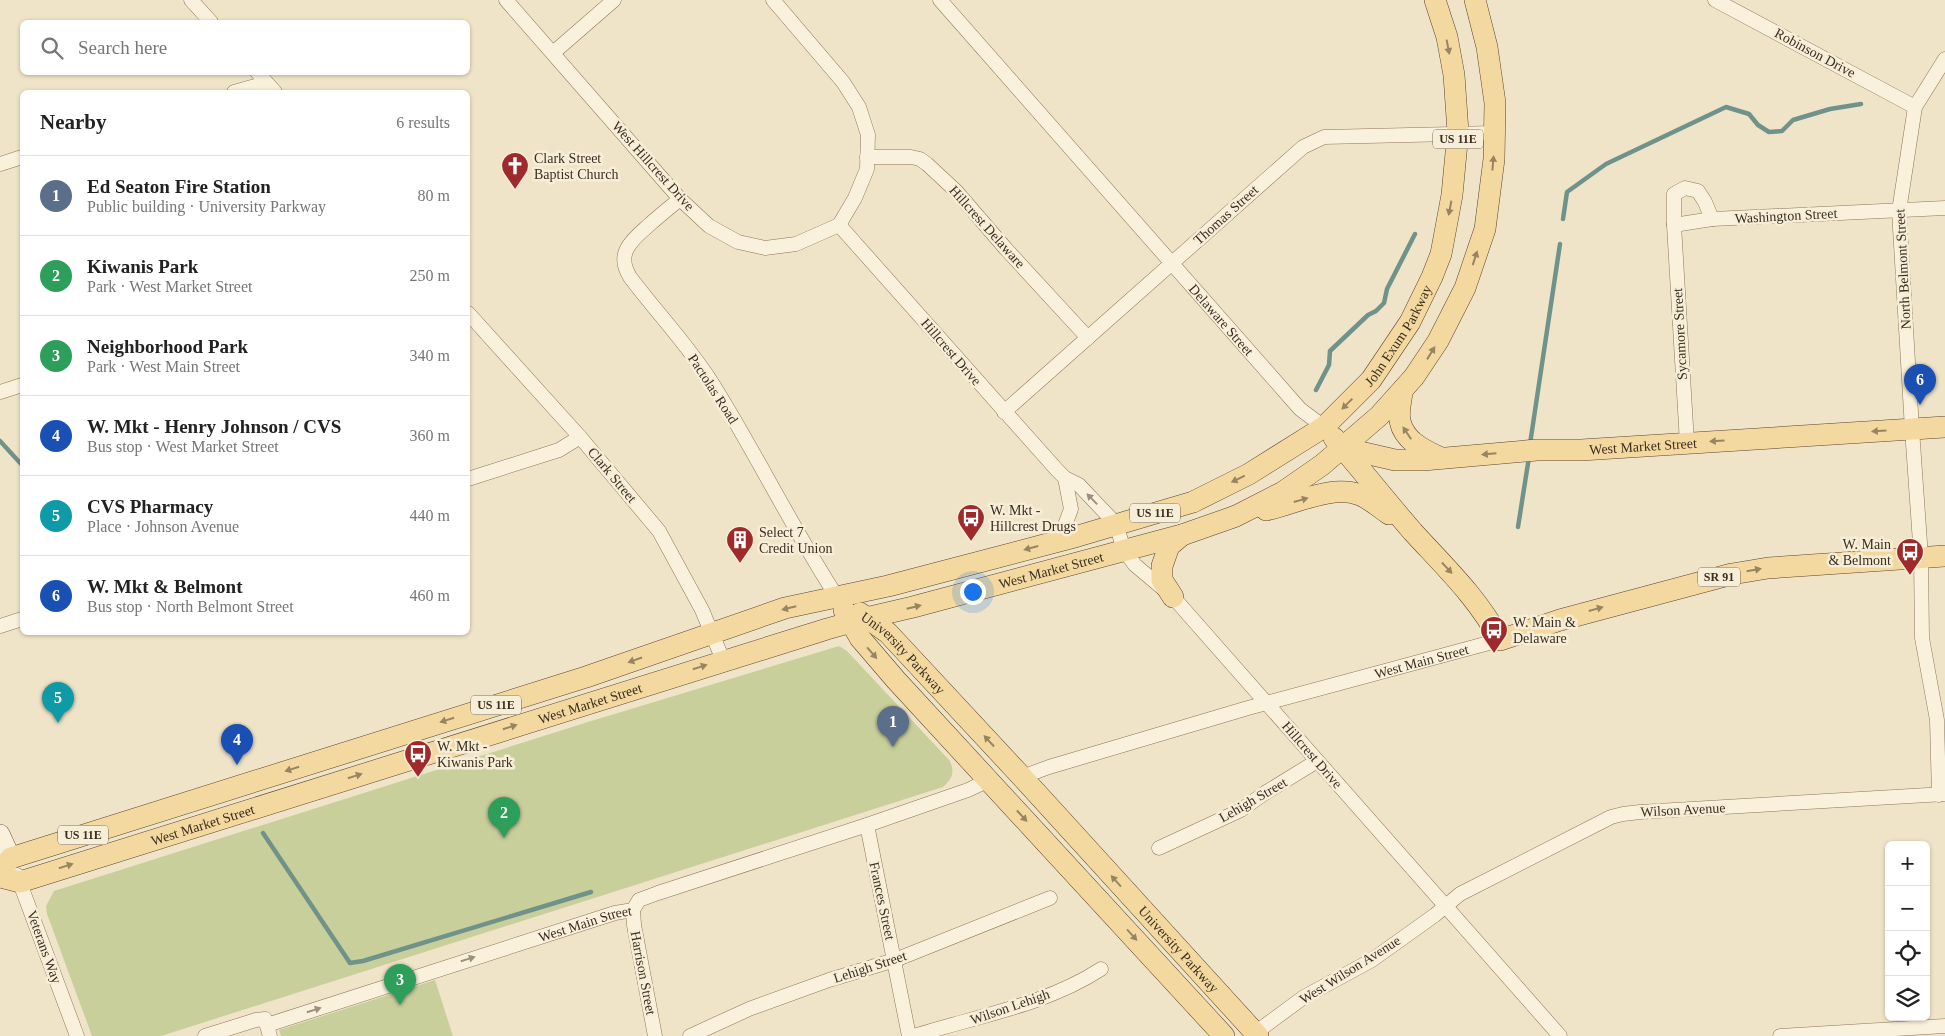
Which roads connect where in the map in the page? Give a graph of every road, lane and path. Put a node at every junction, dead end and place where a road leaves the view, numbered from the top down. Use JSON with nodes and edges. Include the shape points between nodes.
{"nodes":[{"id":1,"x":191,"y":0,"type":"edge"},
{"id":2,"x":506,"y":0,"type":"edge"},
{"id":3,"x":614,"y":0,"type":"edge"},
{"id":4,"x":773,"y":0,"type":"edge"},
{"id":5,"x":940,"y":0,"type":"edge"},
{"id":6,"x":1434,"y":0,"type":"edge"},
{"id":7,"x":1475,"y":0,"type":"edge"},
{"id":8,"x":1715,"y":0,"type":"edge"},
{"id":9,"x":210,"y":20,"type":"edge"},
{"id":10,"x":553,"y":53,"type":"junction"},
{"id":11,"x":1945,"y":59,"type":"edge"},
{"id":12,"x":266,"y":83,"type":"edge"},
{"id":13,"x":241,"y":90,"type":"edge"},
{"id":14,"x":1915,"y":107,"type":"junction"},
{"id":15,"x":1458,"y":132,"type":"junction"},
{"id":16,"x":1495,"y":133,"type":"junction"},
{"id":17,"x":867,"y":157,"type":"junction"},
{"id":18,"x":20,"y":158,"type":"edge"},
{"id":19,"x":0,"y":164,"type":"edge"},
{"id":20,"x":680,"y":199,"type":"junction"},
{"id":21,"x":1945,"y":208,"type":"edge"},
{"id":22,"x":1899,"y":211,"type":"junction"},
{"id":23,"x":1712,"y":220,"type":"junction"},
{"id":24,"x":839,"y":225,"type":"junction"},
{"id":25,"x":1674,"y":225,"type":"junction"},
{"id":26,"x":1172,"y":264,"type":"junction"},
{"id":27,"x":470,"y":315,"type":"edge"},
{"id":28,"x":1088,"y":338,"type":"junction"},
{"id":29,"x":20,"y":386,"type":"edge"},
{"id":30,"x":0,"y":392,"type":"edge"},
{"id":31,"x":1402,"y":392,"type":"junction"},
{"id":32,"x":1004,"y":412,"type":"junction"},
{"id":33,"x":1324,"y":426,"type":"junction"},
{"id":34,"x":1945,"y":427,"type":"edge"},
{"id":35,"x":1912,"y":429,"type":"junction"},
{"id":36,"x":580,"y":438,"type":"junction"},
{"id":37,"x":1687,"y":443,"type":"junction"},
{"id":38,"x":1342,"y":448,"type":"junction"},
{"id":39,"x":1441,"y":458,"type":"junction"},
{"id":40,"x":1395,"y":460,"type":"junction"},
{"id":41,"x":470,"y":478,"type":"edge"},
{"id":42,"x":1065,"y":478,"type":"junction"},
{"id":43,"x":1380,"y":493,"type":"junction"},
{"id":44,"x":1236,"y":516,"type":"junction"},
{"id":45,"x":1116,"y":524,"type":"junction"},
{"id":46,"x":1413,"y":532,"type":"junction"},
{"id":47,"x":1182,"y":535,"type":"junction"},
{"id":48,"x":1059,"y":541,"type":"junction"},
{"id":49,"x":1124,"y":550,"type":"junction"},
{"id":50,"x":1945,"y":556,"type":"edge"},
{"id":51,"x":1921,"y":557,"type":"junction"},
{"id":52,"x":837,"y":597,"type":"junction"},
{"id":53,"x":1173,"y":597,"type":"junction"},
{"id":54,"x":20,"y":620,"type":"edge"},
{"id":55,"x":859,"y":620,"type":"junction"},
{"id":56,"x":0,"y":626,"type":"edge"},
{"id":57,"x":713,"y":633,"type":"junction"},
{"id":58,"x":1500,"y":640,"type":"junction"},
{"id":59,"x":723,"y":660,"type":"junction"},
{"id":60,"x":1266,"y":704,"type":"junction"},
{"id":61,"x":1317,"y":761,"type":"junction"},
{"id":62,"x":1022,"y":777,"type":"junction"},
{"id":63,"x":989,"y":780,"type":"junction"},
{"id":64,"x":1942,"y":794,"type":"edge"},
{"id":65,"x":867,"y":825,"type":"junction"},
{"id":66,"x":0,"y":834,"type":"edge"},
{"id":67,"x":1159,"y":848,"type":"dead end"},
{"id":68,"x":6,"y":864,"type":"edge"},
{"id":69,"x":10,"y":879,"type":"edge"},
{"id":70,"x":1050,"y":898,"type":"dead end"},
{"id":71,"x":1444,"y":906,"type":"junction"},
{"id":72,"x":633,"y":910,"type":"junction"},
{"id":73,"x":894,"y":960,"type":"junction"},
{"id":74,"x":1102,"y":968,"type":"dead end"},
{"id":75,"x":1945,"y":1026,"type":"edge"},
{"id":76,"x":269,"y":1030,"type":"edge"},
{"id":77,"x":1257,"y":1034,"type":"edge"},
{"id":78,"x":77,"y":1036,"type":"edge"},
{"id":79,"x":205,"y":1036,"type":"edge"},
{"id":80,"x":655,"y":1036,"type":"edge"},
{"id":81,"x":690,"y":1036,"type":"edge"},
{"id":82,"x":909,"y":1036,"type":"edge"},
{"id":83,"x":914,"y":1036,"type":"edge"},
{"id":84,"x":1223,"y":1036,"type":"edge"},
{"id":85,"x":1560,"y":1036,"type":"edge"},
{"id":86,"x":1780,"y":1036,"type":"edge"}],
"edges":[{"from":1,"to":9,"type":"street"},
{"from":2,"to":10,"type":"street","name":"West Hillcrest Drive"},
{"from":3,"to":10,"type":"street"},
{"from":4,"to":17,"type":"street","via":[[843,82],[860,107],[868,135]]},
{"from":5,"to":26,"type":"street","name":"Delaware Street"},
{"from":6,"to":15,"type":"main road","name":"John Exum Parkway","number":"US 11E","one_way":true,"via":[[1454,75]]},
{"from":7,"to":16,"type":"main road","number":"US 11E","via":[[1492,77]]},
{"from":8,"to":14,"type":"street","name":"Robinson Drive"},
{"from":10,"to":20,"type":"street","name":"West Hillcrest Drive"},
{"from":11,"to":14,"type":"street","name":"North Belmont Street"},
{"from":12,"to":13,"type":"street"},
{"from":14,"to":22,"type":"street","name":"North Belmont Street"},
{"from":15,"to":16,"type":"street","name":"Thomas Street"},
{"from":15,"to":26,"type":"street","name":"Thomas Street","via":[[1324,137],[1303,147]]},
{"from":15,"to":33,"type":"main road","name":"John Exum Parkway","number":"US 11E","one_way":true,"via":[[1452,195],[1441,254],[1426,291],[1395,346],[1371,380]]},
{"from":31,"to":16,"type":"main road","number":"US 11E","one_way":true,"via":[[1438,341],[1465,288],[1485,229]]},
{"from":17,"to":24,"type":"street","via":[[867,168],[855,198]]},
{"from":17,"to":28,"type":"street","name":"Hillcrest Delaware","via":[[911,157],[927,164],[956,191]]},
{"from":18,"to":19,"type":"street"},
{"from":20,"to":24,"type":"street","name":"West Hillcrest Drive","via":[[709,226],[738,242],[765,248],[796,244]]},
{"from":20,"to":52,"type":"street","name":"Pactolas Road","via":[[632,240],[626,252],[625,268],[712,382]]},
{"from":21,"to":22,"type":"street","name":"Washington Street"},
{"from":22,"to":23,"type":"street","name":"Washington Street"},
{"from":22,"to":35,"type":"street","name":"North Belmont Street"},
{"from":23,"to":25,"type":"street","name":"Washington Street"},
{"from":23,"to":25,"type":"street","name":"Sycamore Street","via":[[1698,191],[1685,188],[1674,194]]},
{"from":24,"to":32,"type":"street","name":"Hillcrest Drive"},
{"from":25,"to":37,"type":"street","name":"Sycamore Street"},
{"from":26,"to":28,"type":"street","name":"Thomas Street"},
{"from":26,"to":33,"type":"street","name":"Delaware Street","via":[[1304,412]]},
{"from":27,"to":36,"type":"street","name":"Clark Street"},
{"from":28,"to":32,"type":"street","name":"Thomas Street"},
{"from":29,"to":30,"type":"street"},
{"from":31,"to":38,"type":"main road","number":"US 11E"},
{"from":39,"to":31,"type":"main road","one_way":true,"via":[[1421,449],[1407,434],[1400,421]]},
{"from":32,"to":42,"type":"street","name":"Hillcrest Drive"},
{"from":33,"to":38,"type":"main road","name":"Delaware Street"},
{"from":33,"to":45,"type":"main road","name":"John Exum Parkway","number":"US 11E","one_way":true,"via":[[1249,474],[1193,502]]},
{"from":34,"to":35,"type":"main road","name":"West Market Street"},
{"from":35,"to":37,"type":"main road","name":"West Market Street","one_way":true},
{"from":35,"to":51,"type":"street","name":"North Belmont Street"},
{"from":36,"to":41,"type":"street","via":[[559,450]]},
{"from":36,"to":57,"type":"street","name":"Clark Street","via":[[659,531]]},
{"from":37,"to":39,"type":"main road","name":"West Market Street","one_way":true},
{"from":38,"to":40,"type":"main road","name":"West Market Street"},
{"from":38,"to":43,"type":"main road","name":"Delaware Street"},
{"from":38,"to":44,"type":"main road","number":"US 11E","via":[[1283,492]]},
{"from":39,"to":40,"type":"main road","name":"West Market Street"},
{"from":40,"to":43,"type":"main road","via":[[1382,466],[1377,473]]},
{"from":45,"to":42,"type":"street","name":"Hillcrest Drive","one_way":true,"via":[[1079,485]]},
{"from":42,"to":48,"type":"street","via":[[1071,509]]},
{"from":43,"to":46,"type":"main road","name":"Delaware Street"},
{"from":44,"to":46,"type":"main road","one_way":true,"via":[[1328,492],[1346,492],[1360,495]]},
{"from":44,"to":47,"type":"main road","number":"US 11E"},
{"from":45,"to":48,"type":"main road","name":"West Market Street","number":"US 11E"},
{"from":45,"to":49,"type":"street","name":"Hillcrest Drive"},
{"from":46,"to":58,"type":"main road","name":"Delaware Street","one_way":true,"via":[[1467,589]]},
{"from":47,"to":49,"type":"main road","name":"West Market Street","number":"US 11E"},
{"from":47,"to":53,"type":"main road","via":[[1169,546],[1162,566],[1162,580]]},
{"from":48,"to":52,"type":"main road","name":"West Market Street","number":"US 11E","one_way":true},
{"from":49,"to":53,"type":"street","name":"Hillcrest Drive","via":[[1135,565]]},
{"from":55,"to":49,"type":"main road","name":"West Market Street","number":"US 11E","one_way":true},
{"from":50,"to":51,"type":"main road","name":"West Main Street","number":"SR 91"},
{"from":58,"to":51,"type":"main road","name":"West Main Street","number":"SR 91","one_way":true,"via":[[1568,618],[1732,574],[1768,568]]},
{"from":51,"to":64,"type":"street","name":"North Belmont Street","via":[[1922,638],[1937,720]]},
{"from":52,"to":55,"type":"main road","name":"University Parkway"},
{"from":52,"to":57,"type":"main road","name":"West Market Street","number":"US 11E","one_way":true,"via":[[785,608]]},
{"from":53,"to":60,"type":"street","name":"Hillcrest Drive"},
{"from":54,"to":56,"type":"street"},
{"from":55,"to":59,"type":"main road","name":"West Market Street","number":"US 11E"},
{"from":62,"to":55,"type":"main road","name":"University Parkway","one_way":true,"via":[[888,633]]},
{"from":55,"to":63,"type":"main road","name":"University Parkway","one_way":true,"via":[[860,638]]},
{"from":57,"to":59,"type":"street","name":"Clark Street"},
{"from":57,"to":68,"type":"main road","name":"West Market Street","number":"US 11E","one_way":true},
{"from":58,"to":60,"type":"street","name":"West Main Street"},
{"from":69,"to":59,"type":"main road","name":"West Market Street","number":"US 11E","one_way":true},
{"from":60,"to":61,"type":"street","name":"Hillcrest Drive"},
{"from":60,"to":62,"type":"street","name":"West Main Street"},
{"from":61,"to":67,"type":"street","name":"Lehigh Street","via":[[1241,810]]},
{"from":61,"to":71,"type":"street","name":"Hillcrest Drive"},
{"from":77,"to":62,"type":"main road","name":"University Parkway","one_way":true},
{"from":63,"to":65,"type":"street","name":"West Main Street"},
{"from":63,"to":84,"type":"main road","name":"University Parkway","one_way":true},
{"from":64,"to":71,"type":"street","name":"Wilson Avenue","via":[[1624,814],[1601,822],[1460,894]]},
{"from":65,"to":72,"type":"street","name":"West Main Street","via":[[639,900]]},
{"from":65,"to":73,"type":"street","name":"Frances Street"},
{"from":66,"to":68,"type":"main road"},
{"from":68,"to":69,"type":"street","name":"Veterans Way"},
{"from":69,"to":78,"type":"street","name":"Veterans Way"},
{"from":70,"to":73,"type":"street","name":"Lehigh Street"},
{"from":71,"to":77,"type":"street","name":"West Wilson Avenue","via":[[1372,960],[1304,997]]},
{"from":71,"to":85,"type":"street","name":"Hillcrest Drive"},
{"from":76,"to":72,"type":"street","name":"West Main Street","one_way":true,"via":[[450,965]]},
{"from":72,"to":80,"type":"street","name":"Harrison Street"},
{"from":73,"to":81,"type":"street","name":"Lehigh Street","via":[[758,1006]]},
{"from":73,"to":82,"type":"street","name":"Frances Street"},
{"from":74,"to":83,"type":"street","name":"Wilson Lehigh","via":[[1081,982],[1000,1012]]},
{"from":75,"to":86,"type":"street"},
{"from":76,"to":79,"type":"street","name":"West Main Street","via":[[264,1019]]}]}
